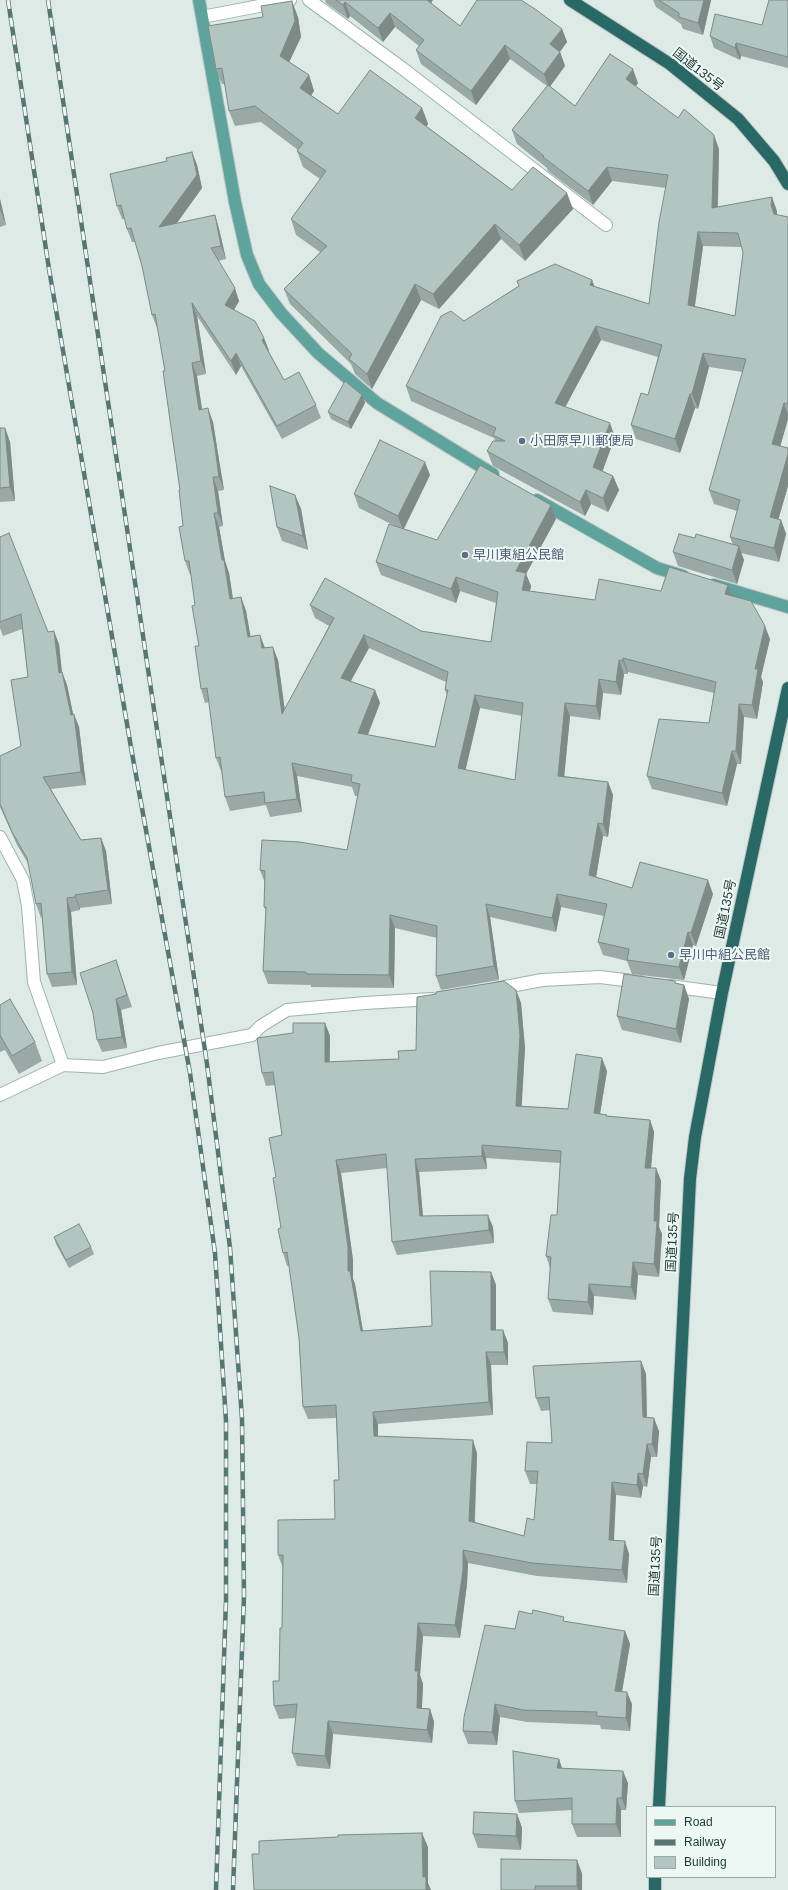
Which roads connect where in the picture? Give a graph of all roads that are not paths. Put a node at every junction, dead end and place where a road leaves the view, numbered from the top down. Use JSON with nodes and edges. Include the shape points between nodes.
{"nodes":[{"id":1,"x":199,"y":0,"type":"edge"},
{"id":2,"x":290,"y":0,"type":"edge"},
{"id":3,"x":309,"y":0,"type":"edge"},
{"id":4,"x":570,"y":0,"type":"edge"},
{"id":5,"x":202,"y":18,"type":"junction"},
{"id":6,"x":788,"y":184,"type":"edge"},
{"id":7,"x":606,"y":225,"type":"dead end"},
{"id":8,"x":500,"y":478,"type":"edge"},
{"id":9,"x":527,"y":494,"type":"edge"},
{"id":10,"x":788,"y":607,"type":"edge"},
{"id":11,"x":788,"y":688,"type":"edge"},
{"id":12,"x":0,"y":837,"type":"edge"},
{"id":13,"x":480,"y":991,"type":"edge"},
{"id":14,"x":722,"y":993,"type":"junction"},
{"id":15,"x":440,"y":998,"type":"edge"},
{"id":16,"x":63,"y":1065,"type":"junction"},
{"id":17,"x":0,"y":1095,"type":"edge"},
{"id":18,"x":659,"y":1806,"type":"edge"},
{"id":19,"x":655,"y":1878,"type":"edge"},
{"id":20,"x":654,"y":1890,"type":"edge"}],
"edges":[{"from":1,"to":5,"type":"main road"},
{"from":2,"to":5,"type":"street"},
{"from":3,"to":7,"type":"street"},
{"from":4,"to":6,"type":"highway","name":"国道135号","via":[[670,64],[738,119],[774,161]]},
{"from":5,"to":8,"type":"main road","via":[[235,202],[247,255],[259,284],[281,313],[318,353],[377,404]]},
{"from":9,"to":10,"type":"main road","via":[[657,568]]},
{"from":11,"to":14,"type":"highway","name":"国道135号"},
{"from":12,"to":16,"type":"street","via":[[22,880],[28,906],[34,982]]},
{"from":13,"to":14,"type":"street","via":[[542,980],[600,977]]},
{"from":14,"to":18,"type":"highway","name":"国道135号","via":[[695,1137],[690,1179]]},
{"from":15,"to":16,"type":"street","via":[[287,1010],[252,1035],[158,1053],[103,1067]]},
{"from":16,"to":17,"type":"street"},
{"from":19,"to":20,"type":"highway"}]}
